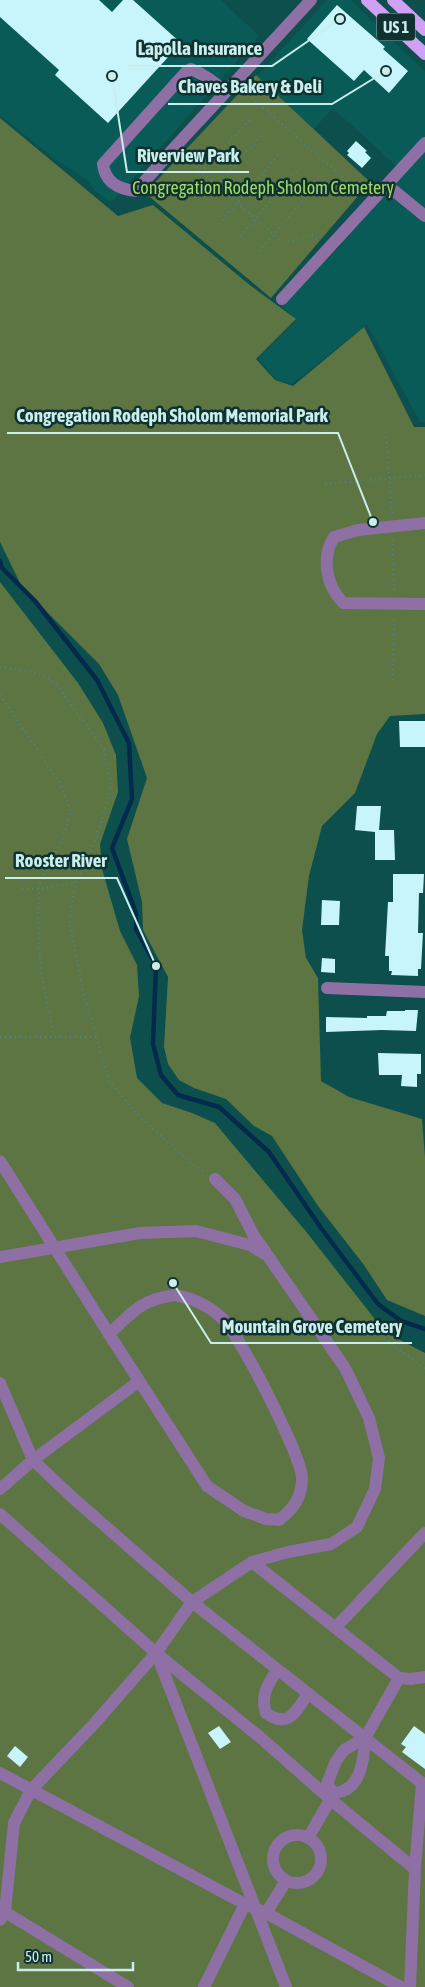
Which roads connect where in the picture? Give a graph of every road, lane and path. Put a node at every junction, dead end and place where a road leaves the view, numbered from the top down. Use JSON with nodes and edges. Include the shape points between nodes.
{"nodes":[{"id":1,"x":311,"y":0,"type":"edge"},
{"id":2,"x":367,"y":0,"type":"edge"},
{"id":3,"x":394,"y":0,"type":"edge"},
{"id":4,"x":425,"y":30,"type":"edge"},
{"id":5,"x":425,"y":54,"type":"edge"},
{"id":6,"x":229,"y":88,"type":"junction"},
{"id":7,"x":250,"y":120,"type":"dead end"},
{"id":8,"x":262,"y":134,"type":"dead end"},
{"id":9,"x":425,"y":143,"type":"edge"},
{"id":10,"x":174,"y":148,"type":"junction"},
{"id":11,"x":281,"y":152,"type":"dead end"},
{"id":12,"x":300,"y":168,"type":"dead end"},
{"id":13,"x":201,"y":172,"type":"junction"},
{"id":14,"x":319,"y":182,"type":"dead end"},
{"id":15,"x":387,"y":184,"type":"junction"},
{"id":16,"x":217,"y":186,"type":"junction"},
{"id":17,"x":370,"y":202,"type":"junction"},
{"id":18,"x":237,"y":203,"type":"junction"},
{"id":19,"x":425,"y":216,"type":"edge"},
{"id":20,"x":256,"y":218,"type":"junction"},
{"id":21,"x":219,"y":224,"type":"dead end"},
{"id":22,"x":274,"y":234,"type":"junction"},
{"id":23,"x":240,"y":236,"type":"dead end"},
{"id":24,"x":328,"y":248,"type":"junction"},
{"id":25,"x":259,"y":251,"type":"dead end"},
{"id":26,"x":282,"y":299,"type":"dead end"},
{"id":27,"x":386,"y":437,"type":"dead end"},
{"id":28,"x":425,"y":475,"type":"edge"},
{"id":29,"x":389,"y":478,"type":"junction"},
{"id":30,"x":325,"y":484,"type":"dead end"},
{"id":31,"x":425,"y":523,"type":"edge"},
{"id":32,"x":393,"y":526,"type":"junction"},
{"id":33,"x":394,"y":603,"type":"junction"},
{"id":34,"x":425,"y":604,"type":"edge"},
{"id":35,"x":0,"y":667,"type":"edge"},
{"id":36,"x":393,"y":680,"type":"dead end"},
{"id":37,"x":0,"y":695,"type":"edge"},
{"id":38,"x":76,"y":882,"type":"junction"},
{"id":39,"x":22,"y":889,"type":"dead end"},
{"id":40,"x":39,"y":889,"type":"junction"},
{"id":41,"x":327,"y":988,"type":"dead end"},
{"id":42,"x":425,"y":992,"type":"edge"},
{"id":43,"x":54,"y":1036,"type":"junction"},
{"id":44,"x":0,"y":1037,"type":"edge"},
{"id":45,"x":96,"y":1037,"type":"junction"},
{"id":46,"x":0,"y":1161,"type":"edge"},
{"id":47,"x":216,"y":1179,"type":"joint"},
{"id":48,"x":53,"y":1246,"type":"junction"},
{"id":49,"x":268,"y":1256,"type":"junction"},
{"id":50,"x":0,"y":1257,"type":"edge"},
{"id":51,"x":109,"y":1334,"type":"junction"},
{"id":52,"x":380,"y":1335,"type":"dead end"},
{"id":53,"x":425,"y":1368,"type":"edge"},
{"id":54,"x":138,"y":1382,"type":"junction"},
{"id":55,"x":0,"y":1383,"type":"edge"},
{"id":56,"x":33,"y":1460,"type":"junction"},
{"id":57,"x":0,"y":1489,"type":"edge"},
{"id":58,"x":0,"y":1514,"type":"edge"},
{"id":59,"x":425,"y":1533,"type":"edge"},
{"id":60,"x":252,"y":1562,"type":"junction"},
{"id":61,"x":192,"y":1602,"type":"junction"},
{"id":62,"x":336,"y":1627,"type":"junction"},
{"id":63,"x":156,"y":1653,"type":"junction"},
{"id":64,"x":277,"y":1670,"type":"junction"},
{"id":65,"x":425,"y":1677,"type":"edge"},
{"id":66,"x":399,"y":1678,"type":"junction"},
{"id":67,"x":308,"y":1694,"type":"junction"},
{"id":68,"x":273,"y":1718,"type":"junction"},
{"id":69,"x":261,"y":1738,"type":"junction"},
{"id":70,"x":365,"y":1738,"type":"junction"},
{"id":71,"x":0,"y":1774,"type":"edge"},
{"id":72,"x":424,"y":1784,"type":"edge"},
{"id":73,"x":31,"y":1790,"type":"junction"},
{"id":74,"x":332,"y":1796,"type":"junction"},
{"id":75,"x":308,"y":1838,"type":"junction"},
{"id":76,"x":415,"y":1868,"type":"junction"},
{"id":77,"x":286,"y":1881,"type":"junction"},
{"id":78,"x":255,"y":1909,"type":"junction"},
{"id":79,"x":3,"y":1916,"type":"edge"},
{"id":80,"x":128,"y":1987,"type":"edge"},
{"id":81,"x":204,"y":1987,"type":"edge"},
{"id":82,"x":286,"y":1987,"type":"edge"},
{"id":83,"x":401,"y":1987,"type":"edge"},
{"id":84,"x":410,"y":1987,"type":"edge"}],
"edges":[{"from":1,"to":6,"type":"street"},
{"from":2,"to":5,"type":"main road","number":"US 1"},
{"from":3,"to":4,"type":"main road","number":"US 1"},
{"from":6,"to":10,"type":"street"},
{"from":6,"to":10,"type":"street","via":[[192,70],[186,72],[103,164],[104,174],[116,186],[136,191]]},
{"from":6,"to":17,"type":"path","via":[[248,94]]},
{"from":7,"to":13,"type":"path"},
{"from":8,"to":16,"type":"path"},
{"from":9,"to":15,"type":"street"},
{"from":10,"to":13,"type":"path"},
{"from":11,"to":18,"type":"path"},
{"from":12,"to":20,"type":"path"},
{"from":13,"to":16,"type":"path"},
{"from":14,"to":22,"type":"path"},
{"from":15,"to":17,"type":"street"},
{"from":15,"to":19,"type":"street"},
{"from":16,"to":18,"type":"path"},
{"from":17,"to":24,"type":"street"},
{"from":18,"to":20,"type":"path"},
{"from":18,"to":21,"type":"path"},
{"from":20,"to":22,"type":"path"},
{"from":20,"to":23,"type":"path"},
{"from":22,"to":24,"type":"path","via":[[279,239],[292,242],[312,235]]},
{"from":22,"to":25,"type":"path"},
{"from":24,"to":26,"type":"street"},
{"from":27,"to":29,"type":"path"},
{"from":28,"to":29,"type":"path"},
{"from":29,"to":30,"type":"path"},
{"from":29,"to":32,"type":"path"},
{"from":31,"to":32,"type":"street"},
{"from":32,"to":33,"type":"path"},
{"from":32,"to":33,"type":"street","via":[[334,537],[327,548],[326,562],[330,583],[343,602]]},
{"from":33,"to":34,"type":"street"},
{"from":33,"to":36,"type":"path"},
{"from":35,"to":38,"type":"path","via":[[36,673],[55,683],[104,749],[111,786],[89,856]]},
{"from":37,"to":40,"type":"path","via":[[60,782],[70,811],[63,838]]},
{"from":38,"to":40,"type":"path"},
{"from":38,"to":45,"type":"path","via":[[69,919]]},
{"from":39,"to":40,"type":"path"},
{"from":40,"to":43,"type":"path","via":[[41,973]]},
{"from":41,"to":42,"type":"street"},
{"from":43,"to":44,"type":"path"},
{"from":43,"to":45,"type":"path"},
{"from":45,"to":47,"type":"path","via":[[109,1081],[136,1114],[193,1165]]},
{"from":46,"to":48,"type":"street"},
{"from":47,"to":49,"type":"street","via":[[235,1200]]},
{"from":48,"to":49,"type":"street","via":[[140,1233],[196,1231],[250,1245]]},
{"from":48,"to":50,"type":"street"},
{"from":48,"to":51,"type":"street"},
{"from":49,"to":60,"type":"street","via":[[345,1368],[369,1418],[379,1458],[374,1489],[357,1527],[331,1544]]},
{"from":51,"to":54,"type":"street"},
{"from":51,"to":54,"type":"street","via":[[139,1306],[152,1299],[174,1295],[204,1304],[222,1318],[238,1338],[292,1445],[302,1477],[297,1503],[279,1520],[266,1520],[244,1511],[206,1486]]},
{"from":52,"to":53,"type":"path"},
{"from":54,"to":56,"type":"street"},
{"from":55,"to":56,"type":"street"},
{"from":56,"to":57,"type":"street"},
{"from":56,"to":61,"type":"street"},
{"from":58,"to":63,"type":"street"},
{"from":59,"to":62,"type":"street"},
{"from":60,"to":61,"type":"street"},
{"from":60,"to":62,"type":"street"},
{"from":61,"to":63,"type":"street"},
{"from":61,"to":64,"type":"street"},
{"from":62,"to":66,"type":"street"},
{"from":63,"to":69,"type":"street"},
{"from":63,"to":73,"type":"street"},
{"from":63,"to":78,"type":"street"},
{"from":64,"to":67,"type":"street"},
{"from":64,"to":68,"type":"street","via":[[263,1695],[266,1713]]},
{"from":65,"to":66,"type":"street"},
{"from":66,"to":70,"type":"street"},
{"from":67,"to":68,"type":"street","via":[[293,1715],[287,1719]]},
{"from":67,"to":70,"type":"street"},
{"from":68,"to":69,"type":"street"},
{"from":69,"to":74,"type":"street"},
{"from":70,"to":72,"type":"street"},
{"from":70,"to":74,"type":"street","via":[[359,1774],[350,1787]]},
{"from":70,"to":74,"type":"street","via":[[344,1750],[336,1761],[327,1784]]},
{"from":71,"to":73,"type":"street"},
{"from":72,"to":76,"type":"street"},
{"from":73,"to":78,"type":"street"},
{"from":73,"to":79,"type":"street","via":[[14,1823]]},
{"from":74,"to":75,"type":"street"},
{"from":74,"to":76,"type":"street"},
{"from":75,"to":77,"type":"street","via":[[319,1848],[319,1870],[301,1884]]},
{"from":75,"to":77,"type":"street","via":[[301,1835],[286,1837],[275,1848],[275,1871]]},
{"from":76,"to":84,"type":"street"},
{"from":77,"to":78,"type":"street"},
{"from":78,"to":81,"type":"street"},
{"from":78,"to":82,"type":"street"},
{"from":78,"to":83,"type":"street"},
{"from":79,"to":80,"type":"street"}]}
